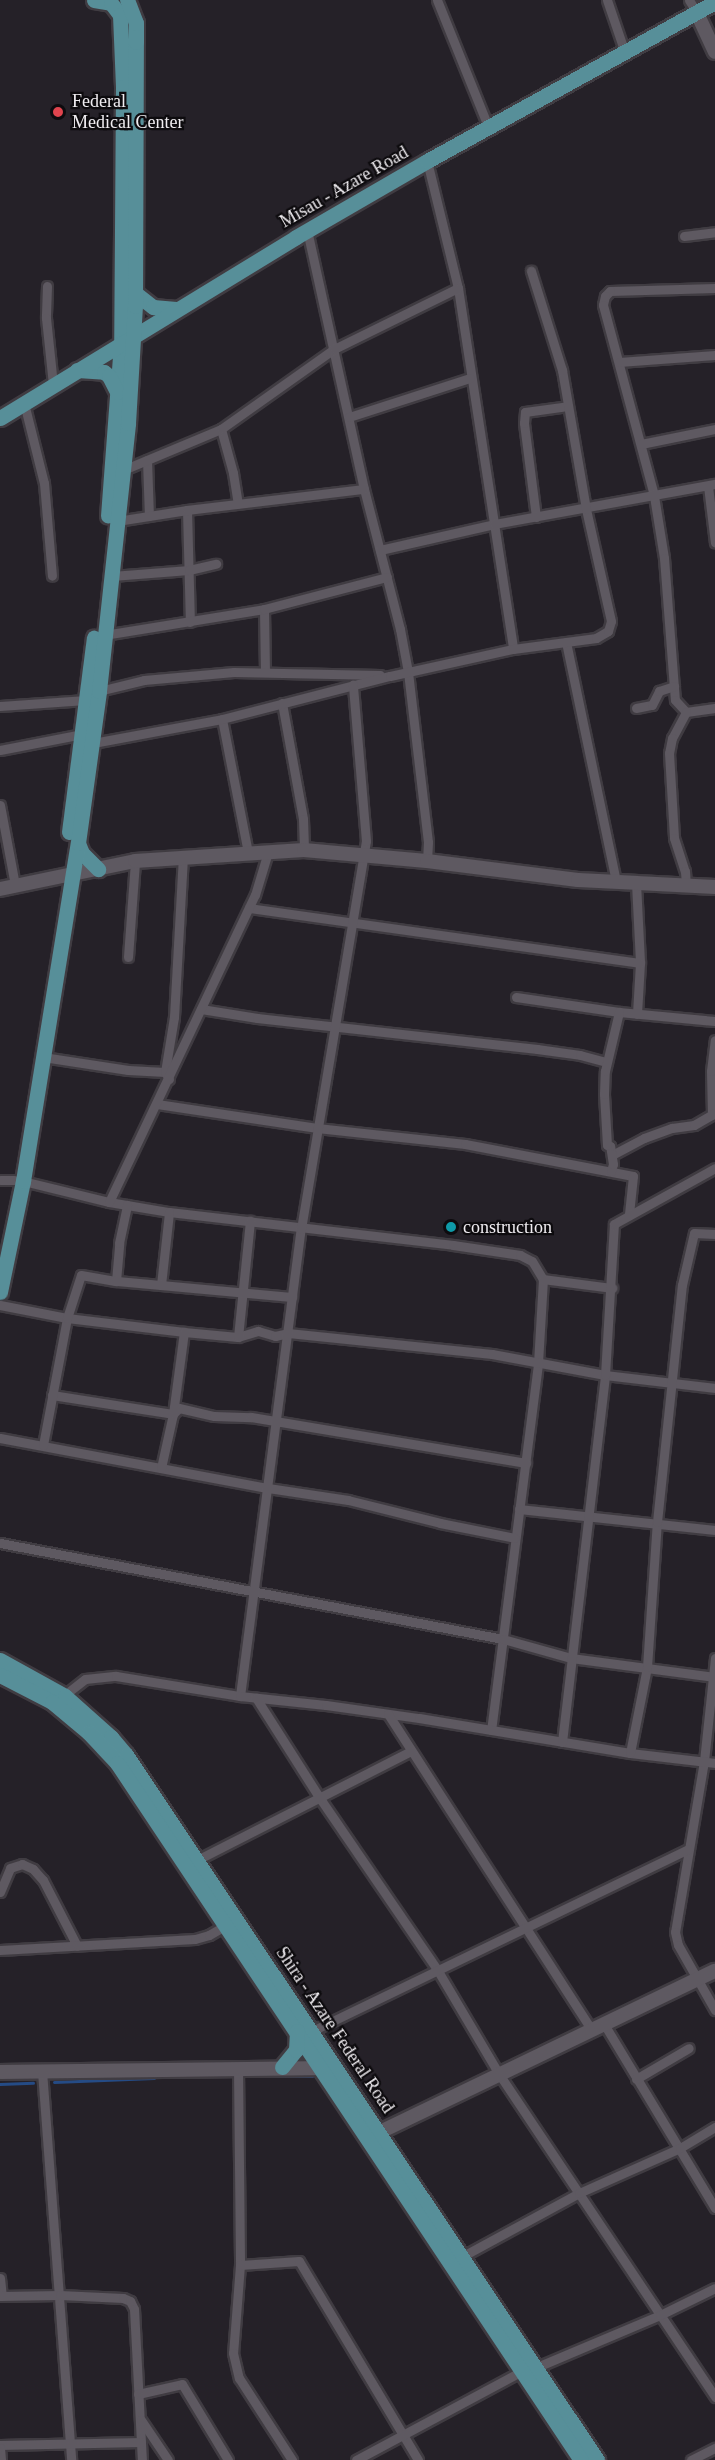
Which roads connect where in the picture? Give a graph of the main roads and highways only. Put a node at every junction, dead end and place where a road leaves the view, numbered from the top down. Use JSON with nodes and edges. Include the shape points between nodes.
{"nodes":[{"id":1,"x":94,"y":0,"type":"edge"},
{"id":2,"x":121,"y":1,"type":"edge"},
{"id":3,"x":715,"y":2,"type":"edge"},
{"id":4,"x":693,"y":5,"type":"edge"},
{"id":5,"x":135,"y":293,"type":"junction"},
{"id":6,"x":176,"y":309,"type":"junction"},
{"id":7,"x":127,"y":339,"type":"junction"},
{"id":8,"x":77,"y":370,"type":"junction"},
{"id":9,"x":117,"y":392,"type":"junction"},
{"id":10,"x":0,"y":418,"type":"edge"},
{"id":11,"x":93,"y":696,"type":"junction"},
{"id":12,"x":87,"y":738,"type":"junction"},
{"id":13,"x":78,"y":843,"type":"junction"},
{"id":14,"x":98,"y":869,"type":"road end"},
{"id":15,"x":69,"y":875,"type":"junction"},
{"id":16,"x":12,"y":1180,"type":"edge"},
{"id":17,"x":0,"y":1257,"type":"edge"},
{"id":18,"x":0,"y":1292,"type":"edge"},
{"id":19,"x":0,"y":1660,"type":"edge"},
{"id":20,"x":0,"y":1675,"type":"edge"},
{"id":21,"x":58,"y":1699,"type":"junction"},
{"id":22,"x":304,"y":2031,"type":"junction"},
{"id":23,"x":282,"y":2067,"type":"road end"},
{"id":24,"x":531,"y":2369,"type":"junction"},
{"id":25,"x":581,"y":2460,"type":"edge"},
{"id":26,"x":597,"y":2460,"type":"edge"}],
"edges":[{"from":1,"to":2,"type":"main road"},
{"from":2,"to":5,"type":"main road","via":[[136,23]]},
{"from":2,"to":7,"type":"main road"},
{"from":3,"to":4,"type":"main road","name":"Misau - Azare Road"},
{"from":4,"to":6,"type":"main road","name":"Misau - Azare Road","via":[[624,50]]},
{"from":5,"to":6,"type":"main road","via":[[153,307]]},
{"from":5,"to":7,"type":"main road"},
{"from":6,"to":7,"type":"main road","name":"Misau - Azare Road"},
{"from":7,"to":8,"type":"main road","name":"Misau - Azare Road"},
{"from":7,"to":9,"type":"main road"},
{"from":7,"to":11,"type":"main road","via":[[123,470],[112,576]]},
{"from":8,"to":9,"type":"main road","via":[[104,372]]},
{"from":8,"to":10,"type":"main road","name":"Misau - Azare Road"},
{"from":9,"to":11,"type":"main road"},
{"from":11,"to":12,"type":"main road"},
{"from":12,"to":13,"type":"main road"},
{"from":12,"to":15,"type":"main road"},
{"from":13,"to":14,"type":"main road"},
{"from":13,"to":15,"type":"main road"},
{"from":15,"to":16,"type":"main road"},
{"from":15,"to":16,"type":"main road","via":[[43,1057]]},
{"from":16,"to":17,"type":"main road"},
{"from":16,"to":18,"type":"main road"},
{"from":19,"to":21,"type":"main road","name":"Shira - Azare Federal Road"},
{"from":20,"to":21,"type":"main road","name":"Shira - Azare Federal Road"},
{"from":21,"to":22,"type":"main road","name":"Shira - Azare Federal Road","via":[[117,1762],[226,1925]]},
{"from":21,"to":22,"type":"main road","name":"Shira - Azare Federal Road","via":[[111,1737],[126,1755]]},
{"from":22,"to":23,"type":"main road","via":[[296,2050]]},
{"from":22,"to":24,"type":"main road","name":"Shira - Azare Federal Road","via":[[380,2132],[463,2256]]},
{"from":22,"to":24,"type":"main road","name":"Shira - Azare Federal Road","via":[[322,2068]]},
{"from":24,"to":25,"type":"main road","name":"Shira - Azare Federal Road"},
{"from":24,"to":26,"type":"main road","name":"Shira - Azare Federal Road"}]}
